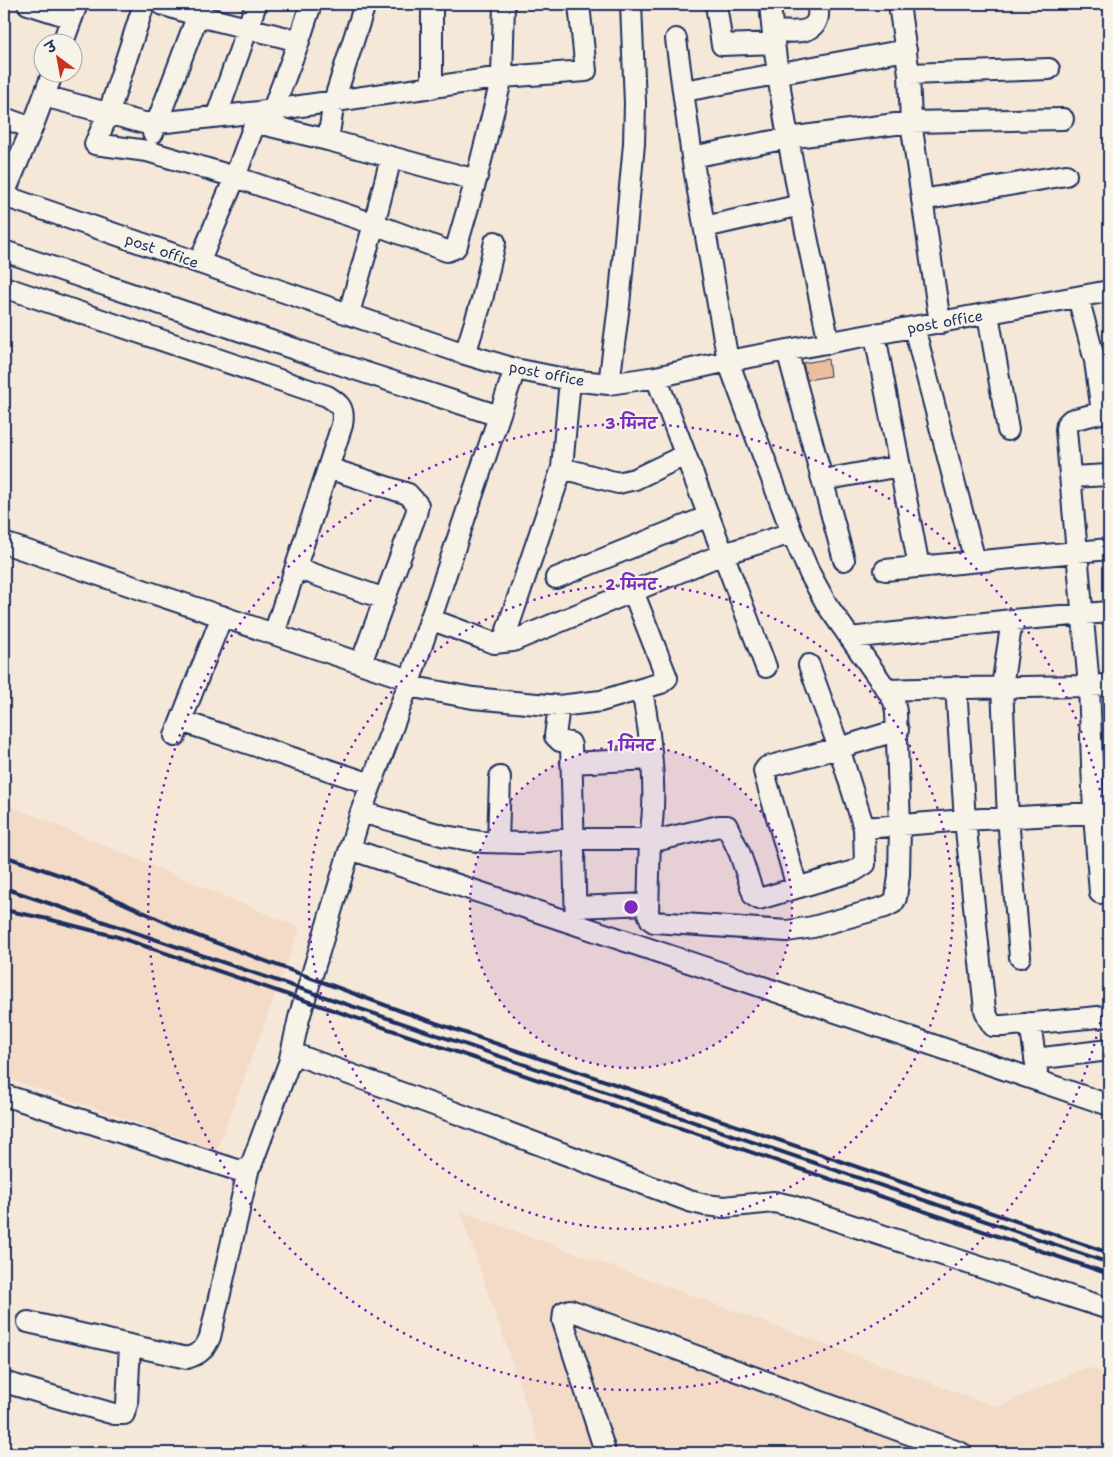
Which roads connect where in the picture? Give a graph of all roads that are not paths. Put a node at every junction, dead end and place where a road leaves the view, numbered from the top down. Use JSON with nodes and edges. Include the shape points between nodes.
{"nodes":[{"id":1,"x":28,"y":4,"type":"edge"},
{"id":2,"x":144,"y":4,"type":"edge"},
{"id":3,"x":160,"y":4,"type":"edge"},
{"id":4,"x":256,"y":4,"type":"edge"},
{"id":5,"x":311,"y":4,"type":"edge"},
{"id":6,"x":365,"y":4,"type":"edge"},
{"id":7,"x":432,"y":4,"type":"edge"},
{"id":8,"x":504,"y":4,"type":"edge"},
{"id":9,"x":579,"y":4,"type":"edge"},
{"id":10,"x":631,"y":4,"type":"edge"},
{"id":11,"x":716,"y":4,"type":"edge"},
{"id":12,"x":770,"y":4,"type":"edge"},
{"id":13,"x":818,"y":4,"type":"edge"},
{"id":14,"x":899,"y":4,"type":"edge"},
{"id":15,"x":200,"y":10,"type":"edge"},
{"id":16,"x":74,"y":11,"type":"edge"},
{"id":17,"x":248,"y":28,"type":"junction"},
{"id":18,"x":67,"y":32,"type":"edge"},
{"id":19,"x":773,"y":37,"type":"junction"},
{"id":20,"x":676,"y":39,"type":"dead end"},
{"id":21,"x":299,"y":41,"type":"junction"},
{"id":22,"x":906,"y":50,"type":"junction"},
{"id":23,"x":1049,"y":69,"type":"dead end"},
{"id":24,"x":778,"y":73,"type":"junction"},
{"id":25,"x":910,"y":74,"type":"junction"},
{"id":26,"x":502,"y":77,"type":"junction"},
{"id":27,"x":49,"y":82,"type":"edge"},
{"id":28,"x":432,"y":88,"type":"junction"},
{"id":29,"x":684,"y":90,"type":"junction"},
{"id":30,"x":44,"y":96,"type":"junction"},
{"id":31,"x":334,"y":101,"type":"junction"},
{"id":32,"x":108,"y":112,"type":"junction"},
{"id":33,"x":262,"y":114,"type":"junction"},
{"id":34,"x":217,"y":115,"type":"junction"},
{"id":35,"x":4,"y":118,"type":"edge"},
{"id":36,"x":1063,"y":119,"type":"dead end"},
{"id":37,"x":911,"y":122,"type":"junction"},
{"id":38,"x":157,"y":123,"type":"junction"},
{"id":39,"x":32,"y":128,"type":"junction"},
{"id":40,"x":788,"y":138,"type":"junction"},
{"id":41,"x":328,"y":140,"type":"junction"},
{"id":42,"x":147,"y":151,"type":"junction"},
{"id":43,"x":692,"y":157,"type":"junction"},
{"id":44,"x":390,"y":158,"type":"junction"},
{"id":45,"x":1066,"y":175,"type":"dead end"},
{"id":46,"x":235,"y":177,"type":"junction"},
{"id":47,"x":476,"y":180,"type":"junction"},
{"id":48,"x":4,"y":195,"type":"edge"},
{"id":49,"x":922,"y":200,"type":"junction"},
{"id":50,"x":801,"y":205,"type":"junction"},
{"id":51,"x":374,"y":224,"type":"junction"},
{"id":52,"x":705,"y":227,"type":"junction"},
{"id":53,"x":495,"y":242,"type":"dead end"},
{"id":54,"x":4,"y":251,"type":"edge"},
{"id":55,"x":199,"y":264,"type":"junction"},
{"id":56,"x":4,"y":287,"type":"edge"},
{"id":57,"x":1109,"y":291,"type":"edge"},
{"id":58,"x":1078,"y":297,"type":"junction"},
{"id":59,"x":348,"y":313,"type":"junction"},
{"id":60,"x":988,"y":314,"type":"junction"},
{"id":61,"x":940,"y":322,"type":"junction"},
{"id":62,"x":914,"y":327,"type":"junction"},
{"id":63,"x":875,"y":334,"type":"junction"},
{"id":64,"x":829,"y":343,"type":"junction"},
{"id":65,"x":787,"y":350,"type":"junction"},
{"id":66,"x":465,"y":354,"type":"junction"},
{"id":67,"x":1102,"y":360,"type":"edge"},
{"id":68,"x":728,"y":361,"type":"junction"},
{"id":69,"x":515,"y":369,"type":"junction"},
{"id":70,"x":656,"y":378,"type":"junction"},
{"id":71,"x":570,"y":380,"type":"junction"},
{"id":72,"x":609,"y":384,"type":"junction"},
{"id":73,"x":1106,"y":411,"type":"edge"},
{"id":74,"x":499,"y":416,"type":"junction"},
{"id":75,"x":1008,"y":430,"type":"dead end"},
{"id":76,"x":685,"y":455,"type":"junction"},
{"id":77,"x":900,"y":466,"type":"junction"},
{"id":78,"x":328,"y":468,"type":"junction"},
{"id":79,"x":562,"y":468,"type":"junction"},
{"id":80,"x":1109,"y":476,"type":"edge"},
{"id":81,"x":1071,"y":477,"type":"junction"},
{"id":82,"x":823,"y":480,"type":"junction"},
{"id":83,"x":709,"y":516,"type":"junction"},
{"id":84,"x":792,"y":534,"type":"junction"},
{"id":85,"x":4,"y":543,"type":"edge"},
{"id":86,"x":1109,"y":549,"type":"edge"},
{"id":87,"x":1078,"y":551,"type":"junction"},
{"id":88,"x":723,"y":554,"type":"junction"},
{"id":89,"x":844,"y":560,"type":"dead end"},
{"id":90,"x":975,"y":561,"type":"junction"},
{"id":91,"x":296,"y":568,"type":"junction"},
{"id":92,"x":919,"y":568,"type":"junction"},
{"id":93,"x":885,"y":570,"type":"dead end"},
{"id":94,"x":556,"y":578,"type":"dead end"},
{"id":95,"x":629,"y":593,"type":"junction"},
{"id":96,"x":385,"y":599,"type":"junction"},
{"id":97,"x":1109,"y":612,"type":"edge"},
{"id":98,"x":1082,"y":615,"type":"junction"},
{"id":99,"x":222,"y":616,"type":"junction"},
{"id":100,"x":430,"y":619,"type":"junction"},
{"id":101,"x":1012,"y":620,"type":"junction"},
{"id":102,"x":274,"y":634,"type":"junction"},
{"id":103,"x":850,"y":638,"type":"junction"},
{"id":104,"x":503,"y":642,"type":"junction"},
{"id":105,"x":361,"y":663,"type":"junction"},
{"id":106,"x":810,"y":665,"type":"dead end"},
{"id":107,"x":766,"y":667,"type":"dead end"},
{"id":108,"x":409,"y":683,"type":"junction"},
{"id":109,"x":1109,"y":685,"type":"edge"},
{"id":110,"x":1089,"y":686,"type":"junction"},
{"id":111,"x":956,"y":687,"type":"junction"},
{"id":112,"x":1002,"y":688,"type":"junction"},
{"id":113,"x":642,"y":690,"type":"junction"},
{"id":114,"x":887,"y":690,"type":"junction"},
{"id":115,"x":559,"y":706,"type":"junction"},
{"id":116,"x":898,"y":730,"type":"junction"},
{"id":117,"x":839,"y":748,"type":"junction"},
{"id":118,"x":651,"y":759,"type":"junction"},
{"id":119,"x":571,"y":763,"type":"junction"},
{"id":120,"x":500,"y":777,"type":"dead end"},
{"id":121,"x":371,"y":784,"type":"junction"},
{"id":122,"x":361,"y":812,"type":"junction"},
{"id":123,"x":1102,"y":813,"type":"edge"},
{"id":124,"x":1008,"y":818,"type":"junction"},
{"id":125,"x":965,"y":820,"type":"junction"},
{"id":126,"x":900,"y":826,"type":"junction"},
{"id":127,"x":864,"y":828,"type":"junction"},
{"id":128,"x":574,"y":839,"type":"junction"},
{"id":129,"x":650,"y":839,"type":"junction"},
{"id":130,"x":498,"y":843,"type":"junction"},
{"id":131,"x":350,"y":849,"type":"junction"},
{"id":132,"x":797,"y":887,"type":"junction"},
{"id":133,"x":1100,"y":893,"type":"dead end"},
{"id":134,"x":648,"y":904,"type":"junction"},
{"id":135,"x":576,"y":915,"type":"junction"},
{"id":136,"x":1020,"y":957,"type":"dead end"},
{"id":137,"x":1109,"y":1016,"type":"edge"},
{"id":138,"x":1030,"y":1024,"type":"junction"},
{"id":139,"x":1109,"y":1050,"type":"edge"},
{"id":140,"x":1035,"y":1059,"type":"junction"},
{"id":141,"x":289,"y":1063,"type":"junction"},
{"id":142,"x":1038,"y":1080,"type":"junction"},
{"id":143,"x":4,"y":1095,"type":"edge"},
{"id":144,"x":1109,"y":1105,"type":"edge"},
{"id":145,"x":249,"y":1167,"type":"junction"},
{"id":146,"x":1109,"y":1309,"type":"edge"},
{"id":147,"x":28,"y":1322,"type":"dead end"},
{"id":148,"x":130,"y":1345,"type":"junction"},
{"id":149,"x":4,"y":1382,"type":"edge"},
{"id":150,"x":604,"y":1448,"type":"dead end"},
{"id":151,"x":961,"y":1453,"type":"edge"}],
"edges":[{"from":1,"to":16,"type":"street"},
{"from":2,"to":32,"type":"street"},
{"from":3,"to":15,"type":"street"},
{"from":4,"to":17,"type":"street"},
{"from":5,"to":21,"type":"street"},
{"from":6,"to":31,"type":"street"},
{"from":7,"to":28,"type":"street"},
{"from":8,"to":26,"type":"street"},
{"from":9,"to":26,"type":"street","via":[[586,71]]},
{"from":10,"to":72,"type":"street","via":[[634,144],[620,305]]},
{"from":11,"to":19,"type":"street","via":[[722,45]]},
{"from":12,"to":19,"type":"street"},
{"from":13,"to":19,"type":"street","via":[[818,20],[810,29]]},
{"from":14,"to":22,"type":"street"},
{"from":15,"to":17,"type":"street"},
{"from":15,"to":38,"type":"street"},
{"from":16,"to":18,"type":"street"},
{"from":17,"to":21,"type":"street"},
{"from":17,"to":34,"type":"street"},
{"from":19,"to":24,"type":"street"},
{"from":20,"to":29,"type":"street"},
{"from":21,"to":33,"type":"street"},
{"from":22,"to":24,"type":"street"},
{"from":22,"to":25,"type":"street"},
{"from":23,"to":25,"type":"street"},
{"from":24,"to":29,"type":"street"},
{"from":24,"to":40,"type":"street"},
{"from":25,"to":37,"type":"street"},
{"from":26,"to":28,"type":"street"},
{"from":26,"to":47,"type":"street"},
{"from":27,"to":30,"type":"street"},
{"from":28,"to":31,"type":"street"},
{"from":29,"to":43,"type":"street"},
{"from":30,"to":32,"type":"street"},
{"from":30,"to":39,"type":"street"},
{"from":31,"to":33,"type":"street"},
{"from":31,"to":41,"type":"street"},
{"from":32,"to":38,"type":"street","via":[[144,123]]},
{"from":32,"to":42,"type":"street","via":[[95,144]]},
{"from":33,"to":34,"type":"street"},
{"from":33,"to":41,"type":"street"},
{"from":33,"to":46,"type":"street"},
{"from":34,"to":38,"type":"street"},
{"from":35,"to":39,"type":"street"},
{"from":36,"to":37,"type":"street"},
{"from":37,"to":40,"type":"street"},
{"from":37,"to":49,"type":"street"},
{"from":38,"to":42,"type":"street"},
{"from":39,"to":48,"type":"street"},
{"from":40,"to":43,"type":"street"},
{"from":40,"to":50,"type":"street"},
{"from":41,"to":44,"type":"street"},
{"from":42,"to":46,"type":"street"},
{"from":43,"to":52,"type":"street"},
{"from":44,"to":47,"type":"street"},
{"from":44,"to":51,"type":"street"},
{"from":45,"to":49,"type":"street"},
{"from":46,"to":51,"type":"street"},
{"from":46,"to":55,"type":"street"},
{"from":47,"to":51,"type":"street","via":[[457,245],[452,250],[444,250]]},
{"from":48,"to":55,"type":"street","name":"post office"},
{"from":49,"to":61,"type":"street"},
{"from":50,"to":52,"type":"street"},
{"from":50,"to":64,"type":"street"},
{"from":51,"to":59,"type":"street"},
{"from":52,"to":68,"type":"street"},
{"from":53,"to":66,"type":"street"},
{"from":54,"to":74,"type":"street"},
{"from":55,"to":59,"type":"street","name":"post office"},
{"from":56,"to":78,"type":"street","via":[[337,402],[344,416]]},
{"from":57,"to":58,"type":"street","name":"post office"},
{"from":58,"to":60,"type":"street","name":"post office"},
{"from":58,"to":67,"type":"street"},
{"from":59,"to":66,"type":"street","name":"post office"},
{"from":60,"to":61,"type":"street","name":"post office"},
{"from":60,"to":75,"type":"street"},
{"from":61,"to":62,"type":"street","name":"post office"},
{"from":62,"to":63,"type":"street","name":"post office"},
{"from":62,"to":90,"type":"street"},
{"from":63,"to":64,"type":"street","name":"post office"},
{"from":63,"to":77,"type":"street"},
{"from":64,"to":65,"type":"street","name":"post office"},
{"from":65,"to":68,"type":"street","name":"post office"},
{"from":65,"to":82,"type":"street"},
{"from":66,"to":69,"type":"street","name":"post office"},
{"from":67,"to":73,"type":"street"},
{"from":68,"to":70,"type":"street","name":"post office"},
{"from":68,"to":84,"type":"street"},
{"from":69,"to":71,"type":"street","name":"post office"},
{"from":69,"to":74,"type":"street"},
{"from":70,"to":72,"type":"street","name":"post office"},
{"from":70,"to":76,"type":"street"},
{"from":71,"to":72,"type":"street","name":"post office"},
{"from":71,"to":79,"type":"street"},
{"from":73,"to":81,"type":"street","via":[[1077,417],[1067,424]]},
{"from":74,"to":100,"type":"street"},
{"from":76,"to":79,"type":"street","via":[[626,482],[610,482]]},
{"from":76,"to":83,"type":"street"},
{"from":77,"to":82,"type":"street"},
{"from":77,"to":92,"type":"street"},
{"from":78,"to":91,"type":"street"},
{"from":78,"to":96,"type":"street","via":[[408,494],[418,505]]},
{"from":79,"to":104,"type":"street"},
{"from":80,"to":81,"type":"street"},
{"from":81,"to":87,"type":"street"},
{"from":82,"to":89,"type":"street"},
{"from":83,"to":88,"type":"street"},
{"from":83,"to":94,"type":"street"},
{"from":84,"to":88,"type":"street"},
{"from":84,"to":103,"type":"street","via":[[818,591]]},
{"from":85,"to":99,"type":"street"},
{"from":86,"to":87,"type":"street"},
{"from":87,"to":90,"type":"street"},
{"from":87,"to":98,"type":"street"},
{"from":88,"to":95,"type":"street"},
{"from":88,"to":107,"type":"street"},
{"from":90,"to":92,"type":"street"},
{"from":91,"to":96,"type":"street"},
{"from":91,"to":102,"type":"street"},
{"from":92,"to":93,"type":"street"},
{"from":95,"to":104,"type":"street"},
{"from":95,"to":113,"type":"street","via":[[636,599],[667,678]]},
{"from":96,"to":105,"type":"street"},
{"from":97,"to":98,"type":"street"},
{"from":98,"to":101,"type":"street"},
{"from":98,"to":110,"type":"street"},
{"from":99,"to":102,"type":"street"},
{"from":99,"to":121,"type":"street","via":[[178,728]]},
{"from":100,"to":104,"type":"street","via":[[494,643]]},
{"from":100,"to":108,"type":"street"},
{"from":101,"to":103,"type":"street"},
{"from":101,"to":112,"type":"street"},
{"from":102,"to":105,"type":"street"},
{"from":103,"to":114,"type":"street"},
{"from":105,"to":108,"type":"street"},
{"from":106,"to":117,"type":"street"},
{"from":108,"to":115,"type":"street","via":[[473,698]]},
{"from":108,"to":121,"type":"street"},
{"from":109,"to":110,"type":"street"},
{"from":110,"to":112,"type":"street"},
{"from":110,"to":123,"type":"street"},
{"from":111,"to":112,"type":"street"},
{"from":111,"to":114,"type":"street"},
{"from":111,"to":125,"type":"street"},
{"from":112,"to":124,"type":"street"},
{"from":113,"to":115,"type":"street","via":[[601,701]]},
{"from":113,"to":118,"type":"street"},
{"from":114,"to":116,"type":"street","via":[[895,706]]},
{"from":115,"to":119,"type":"street","via":[[555,736],[570,743]]},
{"from":116,"to":117,"type":"street"},
{"from":116,"to":126,"type":"street"},
{"from":117,"to":127,"type":"street"},
{"from":117,"to":132,"type":"street","via":[[774,763],[764,772]]},
{"from":118,"to":119,"type":"street"},
{"from":118,"to":129,"type":"street"},
{"from":119,"to":128,"type":"street"},
{"from":120,"to":130,"type":"street"},
{"from":121,"to":122,"type":"street"},
{"from":122,"to":130,"type":"street","via":[[445,836]]},
{"from":122,"to":131,"type":"street"},
{"from":123,"to":124,"type":"street"},
{"from":123,"to":133,"type":"street"},
{"from":124,"to":125,"type":"street"},
{"from":124,"to":136,"type":"street"},
{"from":125,"to":126,"type":"street"},
{"from":125,"to":138,"type":"street","via":[[985,1010],[993,1026]]},
{"from":126,"to":127,"type":"street"},
{"from":126,"to":134,"type":"street","via":[[896,898],[885,907],[813,927],[779,931],[654,922],[649,917]]},
{"from":127,"to":132,"type":"street","via":[[865,864],[854,871]]},
{"from":128,"to":129,"type":"street"},
{"from":128,"to":130,"type":"street"},
{"from":128,"to":135,"type":"street"},
{"from":129,"to":132,"type":"street","via":[[724,825],[740,854],[754,896],[765,898]]},
{"from":129,"to":134,"type":"street"},
{"from":131,"to":135,"type":"street"},
{"from":131,"to":141,"type":"street","via":[[298,1018]]},
{"from":134,"to":135,"type":"street"},
{"from":135,"to":142,"type":"street","via":[[756,986],[839,1011]]},
{"from":137,"to":138,"type":"street"},
{"from":138,"to":140,"type":"street"},
{"from":139,"to":140,"type":"street"},
{"from":140,"to":142,"type":"street"},
{"from":141,"to":145,"type":"street"},
{"from":141,"to":146,"type":"street","via":[[300,1056],[306,1058],[689,1201],[724,1207],[774,1202],[792,1206]]},
{"from":142,"to":144,"type":"street"},
{"from":143,"to":145,"type":"street","via":[[237,1170]]},
{"from":145,"to":148,"type":"street","via":[[205,1348],[187,1358]]},
{"from":147,"to":148,"type":"street"},
{"from":148,"to":149,"type":"street","via":[[124,1414],[114,1414]]},
{"from":150,"to":151,"type":"street","via":[[563,1322],[564,1312],[570,1310]]}]}
